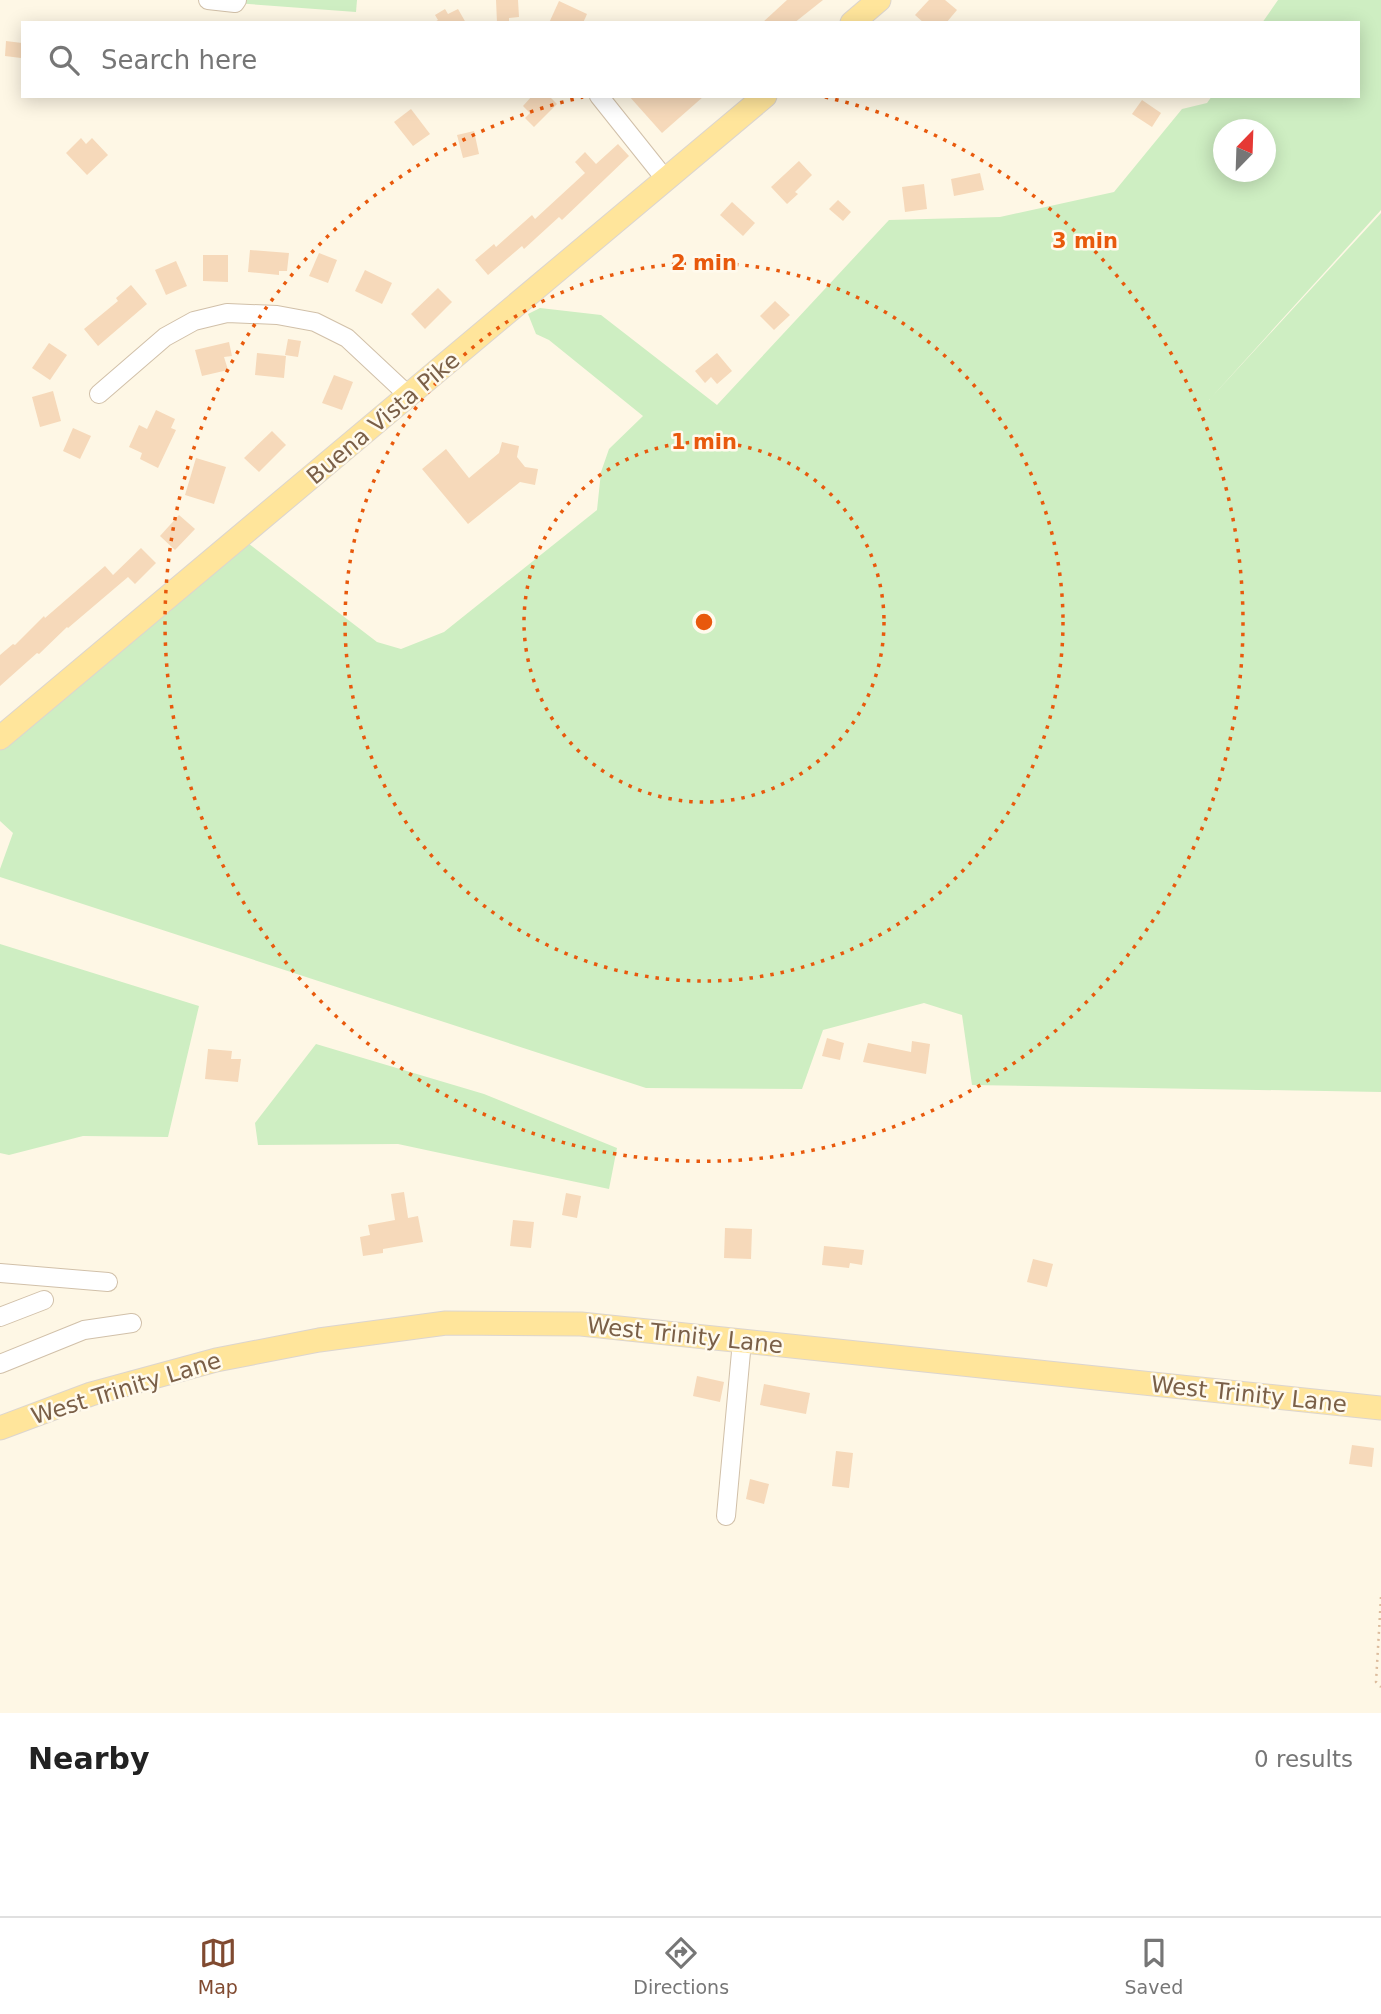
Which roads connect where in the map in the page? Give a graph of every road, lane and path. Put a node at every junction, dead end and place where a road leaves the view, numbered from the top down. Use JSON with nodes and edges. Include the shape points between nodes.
{"nodes":[{"id":1,"x":208,"y":0,"type":"edge"},
{"id":2,"x":879,"y":0,"type":"edge"},
{"id":3,"x":236,"y":2,"type":"edge"},
{"id":4,"x":854,"y":21,"type":"edge"},
{"id":5,"x":601,"y":98,"type":"edge"},
{"id":6,"x":763,"y":98,"type":"edge"},
{"id":7,"x":666,"y":180,"type":"junction"},
{"id":8,"x":99,"y":394,"type":"dead end"},
{"id":9,"x":409,"y":396,"type":"junction"},
{"id":10,"x":0,"y":738,"type":"edge"},
{"id":11,"x":0,"y":1273,"type":"edge"},
{"id":12,"x":108,"y":1282,"type":"dead end"},
{"id":13,"x":44,"y":1300,"type":"dead end"},
{"id":14,"x":0,"y":1317,"type":"edge"},
{"id":15,"x":132,"y":1323,"type":"dead end"},
{"id":16,"x":742,"y":1341,"type":"junction"},
{"id":17,"x":0,"y":1364,"type":"edge"},
{"id":18,"x":1381,"y":1408,"type":"edge"},
{"id":19,"x":0,"y":1428,"type":"edge"},
{"id":20,"x":726,"y":1516,"type":"dead end"},
{"id":21,"x":1381,"y":1597,"type":"edge"},
{"id":22,"x":1381,"y":1687,"type":"edge"}],
"edges":[{"from":1,"to":3,"type":"street"},
{"from":2,"to":4,"type":"main road"},
{"from":5,"to":7,"type":"street"},
{"from":6,"to":7,"type":"main road","name":"Buena Vista Pike"},
{"from":7,"to":9,"type":"main road","name":"Buena Vista Pike"},
{"from":8,"to":9,"type":"street","via":[[165,337],[194,321],[227,313],[315,322],[347,338]]},
{"from":9,"to":10,"type":"main road","name":"Buena Vista Pike"},
{"from":11,"to":12,"type":"street"},
{"from":13,"to":14,"type":"street"},
{"from":15,"to":17,"type":"street","via":[[84,1330]]},
{"from":16,"to":18,"type":"main road","name":"West Trinity Lane"},
{"from":16,"to":19,"type":"main road","name":"West Trinity Lane","via":[[581,1324],[446,1323],[216,1360],[91,1394]]},
{"from":16,"to":20,"type":"street"},
{"from":21,"to":22,"type":"path","via":[[1376,1682]]}]}
